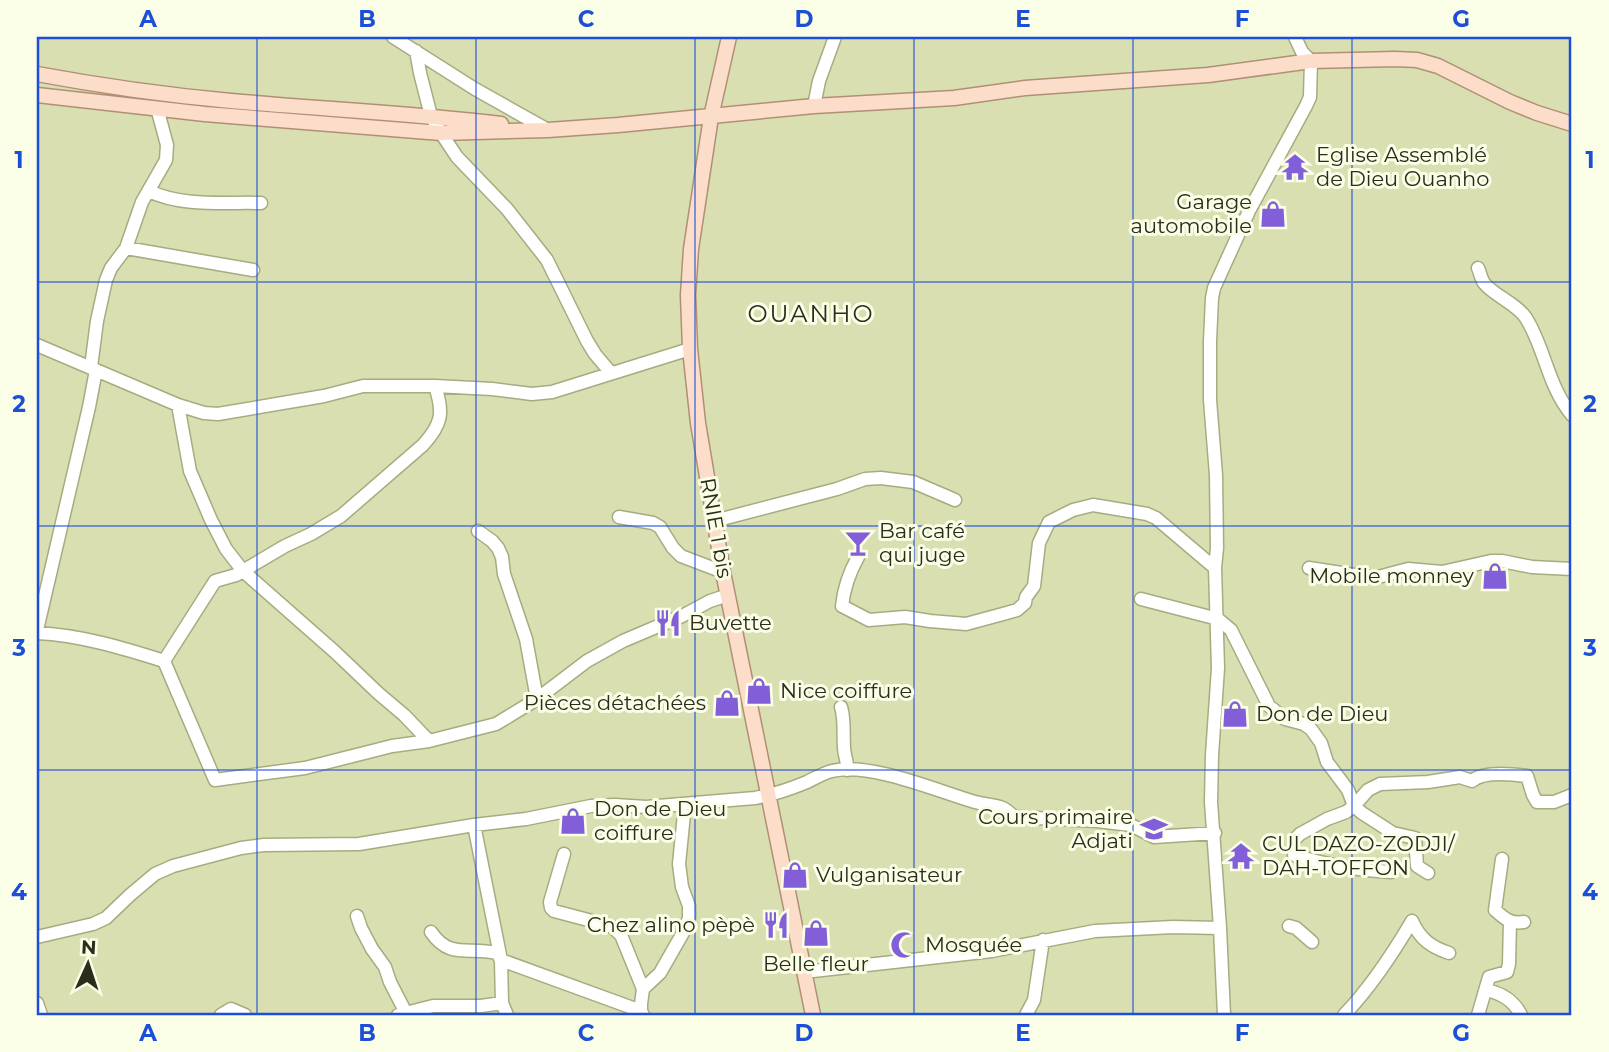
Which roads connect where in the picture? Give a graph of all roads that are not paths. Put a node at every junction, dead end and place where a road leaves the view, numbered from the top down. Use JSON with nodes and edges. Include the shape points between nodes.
{"nodes":[{"id":1,"x":393,"y":37,"type":"edge"},
{"id":2,"x":729,"y":37,"type":"edge"},
{"id":3,"x":835,"y":37,"type":"edge"},
{"id":4,"x":1295,"y":37,"type":"edge"},
{"id":5,"x":416,"y":51,"type":"junction"},
{"id":6,"x":1311,"y":61,"type":"junction"},
{"id":7,"x":37,"y":74,"type":"edge"},
{"id":8,"x":130,"y":89,"type":"junction"},
{"id":9,"x":37,"y":95,"type":"edge"},
{"id":10,"x":205,"y":98,"type":"junction"},
{"id":11,"x":132,"y":106,"type":"junction"},
{"id":12,"x":814,"y":106,"type":"junction"},
{"id":13,"x":158,"y":108,"type":"junction"},
{"id":14,"x":205,"y":114,"type":"junction"},
{"id":15,"x":431,"y":116,"type":"junction"},
{"id":16,"x":711,"y":117,"type":"junction"},
{"id":17,"x":1572,"y":124,"type":"edge"},
{"id":18,"x":548,"y":130,"type":"junction"},
{"id":19,"x":442,"y":133,"type":"junction"},
{"id":20,"x":149,"y":191,"type":"junction"},
{"id":21,"x":261,"y":203,"type":"dead end"},
{"id":22,"x":126,"y":248,"type":"junction"},
{"id":23,"x":1478,"y":268,"type":"dead end"},
{"id":24,"x":253,"y":270,"type":"dead end"},
{"id":25,"x":37,"y":347,"type":"edge"},
{"id":26,"x":690,"y":349,"type":"junction"},
{"id":27,"x":94,"y":368,"type":"junction"},
{"id":28,"x":611,"y":373,"type":"junction"},
{"id":29,"x":435,"y":386,"type":"junction"},
{"id":30,"x":178,"y":405,"type":"junction"},
{"id":31,"x":1572,"y":415,"type":"edge"},
{"id":32,"x":955,"y":500,"type":"dead end"},
{"id":33,"x":620,"y":517,"type":"dead end"},
{"id":34,"x":714,"y":521,"type":"junction"},
{"id":35,"x":478,"y":531,"type":"dead end"},
{"id":36,"x":858,"y":556,"type":"dead end"},
{"id":37,"x":1215,"y":568,"type":"junction"},
{"id":38,"x":1309,"y":568,"type":"dead end"},
{"id":39,"x":1572,"y":569,"type":"edge"},
{"id":40,"x":243,"y":571,"type":"junction"},
{"id":41,"x":723,"y":572,"type":"junction"},
{"id":42,"x":728,"y":596,"type":"junction"},
{"id":43,"x":1141,"y":599,"type":"dead end"},
{"id":44,"x":1218,"y":619,"type":"junction"},
{"id":45,"x":37,"y":631,"type":"edge"},
{"id":46,"x":164,"y":661,"type":"junction"},
{"id":47,"x":537,"y":699,"type":"junction"},
{"id":48,"x":841,"y":707,"type":"dead end"},
{"id":49,"x":429,"y":741,"type":"junction"},
{"id":50,"x":847,"y":770,"type":"junction"},
{"id":51,"x":1572,"y":795,"type":"edge"},
{"id":52,"x":768,"y":796,"type":"junction"},
{"id":53,"x":685,"y":804,"type":"junction"},
{"id":54,"x":1354,"y":806,"type":"junction"},
{"id":55,"x":474,"y":824,"type":"junction"},
{"id":56,"x":1214,"y":834,"type":"junction"},
{"id":57,"x":1295,"y":839,"type":"dead end"},
{"id":58,"x":564,"y":854,"type":"dead end"},
{"id":59,"x":1293,"y":855,"type":"dead end"},
{"id":60,"x":1502,"y":859,"type":"dead end"},
{"id":61,"x":1391,"y":872,"type":"dead end"},
{"id":62,"x":1428,"y":873,"type":"dead end"},
{"id":63,"x":357,"y":916,"type":"dead end"},
{"id":64,"x":1510,"y":921,"type":"junction"},
{"id":65,"x":1524,"y":922,"type":"dead end"},
{"id":66,"x":1289,"y":926,"type":"dead end"},
{"id":67,"x":1220,"y":928,"type":"junction"},
{"id":68,"x":431,"y":932,"type":"dead end"},
{"id":69,"x":37,"y":937,"type":"edge"},
{"id":70,"x":1043,"y":940,"type":"junction"},
{"id":71,"x":1311,"y":942,"type":"dead end"},
{"id":72,"x":1449,"y":953,"type":"dead end"},
{"id":73,"x":501,"y":960,"type":"junction"},
{"id":74,"x":804,"y":972,"type":"junction"},
{"id":75,"x":643,"y":989,"type":"junction"},
{"id":76,"x":1486,"y":990,"type":"junction"},
{"id":77,"x":37,"y":1003,"type":"edge"},
{"id":78,"x":505,"y":1009,"type":"edge"},
{"id":79,"x":642,"y":1013,"type":"edge"},
{"id":80,"x":402,"y":1014,"type":"edge"},
{"id":81,"x":41,"y":1015,"type":"edge"},
{"id":82,"x":220,"y":1015,"type":"edge"},
{"id":83,"x":245,"y":1015,"type":"edge"},
{"id":84,"x":813,"y":1015,"type":"edge"},
{"id":85,"x":1026,"y":1015,"type":"edge"},
{"id":86,"x":1224,"y":1015,"type":"edge"},
{"id":87,"x":1344,"y":1015,"type":"edge"},
{"id":88,"x":1478,"y":1015,"type":"edge"},
{"id":89,"x":1521,"y":1015,"type":"edge"}],
"edges":[{"from":1,"to":5,"type":"street"},
{"from":2,"to":16,"type":"main road","name":"RNIE 1 bis"},
{"from":3,"to":12,"type":"street"},
{"from":4,"to":6,"type":"street"},
{"from":5,"to":15,"type":"street"},
{"from":5,"to":18,"type":"street"},
{"from":6,"to":12,"type":"main road","via":[[954,98]]},
{"from":6,"to":17,"type":"main road","via":[[1395,58],[1438,66],[1537,113]]},
{"from":6,"to":37,"type":"street","via":[[1310,97],[1249,211],[1212,298]]},
{"from":7,"to":8,"type":"main road"},
{"from":8,"to":10,"type":"main road"},
{"from":8,"to":11,"type":"street"},
{"from":9,"to":11,"type":"main road"},
{"from":10,"to":14,"type":"street"},
{"from":10,"to":15,"type":"main road"},
{"from":11,"to":13,"type":"main road"},
{"from":12,"to":16,"type":"main road"},
{"from":13,"to":14,"type":"main road"},
{"from":13,"to":20,"type":"street","via":[[167,154]]},
{"from":14,"to":19,"type":"main road"},
{"from":15,"to":18,"type":"main road"},
{"from":15,"to":19,"type":"street"},
{"from":16,"to":18,"type":"main road"},
{"from":16,"to":26,"type":"main road","name":"RNIE 1 bis","via":[[691,249]]},
{"from":18,"to":19,"type":"main road"},
{"from":19,"to":28,"type":"street","via":[[457,157],[508,209],[547,260],[587,341]]},
{"from":20,"to":21,"type":"street","via":[[185,201]]},
{"from":20,"to":22,"type":"street"},
{"from":22,"to":24,"type":"street"},
{"from":22,"to":27,"type":"street","via":[[106,280]]},
{"from":23,"to":31,"type":"street","via":[[1484,283],[1524,315],[1563,405]]},
{"from":25,"to":27,"type":"street"},
{"from":26,"to":28,"type":"street"},
{"from":26,"to":34,"type":"main road","name":"RNIE 1 bis"},
{"from":27,"to":30,"type":"street"},
{"from":27,"to":45,"type":"street"},
{"from":28,"to":29,"type":"street","via":[[532,394]]},
{"from":29,"to":30,"type":"street","via":[[363,386],[218,414]]},
{"from":29,"to":40,"type":"street","via":[[441,404],[439,419],[423,445],[341,516]]},
{"from":30,"to":40,"type":"street","via":[[190,471],[226,549]]},
{"from":32,"to":34,"type":"street","via":[[912,482],[865,479]]},
{"from":33,"to":41,"type":"street","via":[[653,523],[681,556]]},
{"from":34,"to":41,"type":"main road","name":"RNIE 1 bis"},
{"from":35,"to":47,"type":"street","via":[[492,541],[502,557],[526,639]]},
{"from":36,"to":37,"type":"street","via":[[844,588],[842,606],[869,620],[905,617],[952,624],[1017,610],[1034,586],[1039,543],[1049,523],[1093,505],[1156,518]]},
{"from":37,"to":44,"type":"street"},
{"from":38,"to":39,"type":"street","via":[[1367,577],[1408,569],[1441,572],[1491,561]]},
{"from":40,"to":46,"type":"street","via":[[215,581]]},
{"from":40,"to":49,"type":"street"},
{"from":41,"to":42,"type":"main road","name":"RNIE 1 bis"},
{"from":42,"to":47,"type":"street","via":[[611,648]]},
{"from":42,"to":52,"type":"main road","name":"RNIE 1 bis"},
{"from":43,"to":44,"type":"street"},
{"from":44,"to":54,"type":"street","via":[[1231,630],[1269,706],[1285,719],[1311,729]]},
{"from":44,"to":56,"type":"street","via":[[1211,802]]},
{"from":45,"to":46,"type":"street"},
{"from":46,"to":49,"type":"street","via":[[215,780],[305,768]]},
{"from":47,"to":49,"type":"street","via":[[496,724]]},
{"from":48,"to":50,"type":"street"},
{"from":50,"to":52,"type":"street","via":[[832,771]]},
{"from":50,"to":56,"type":"street","via":[[891,775],[999,806],[1014,817],[1131,825],[1154,837]]},
{"from":51,"to":54,"type":"street","via":[[1555,802],[1537,802],[1527,776],[1501,773],[1476,777],[1472,782],[1460,777],[1380,784]]},
{"from":52,"to":53,"type":"street"},
{"from":52,"to":74,"type":"main road","name":"RNIE 1 bis"},
{"from":53,"to":55,"type":"street","via":[[591,806]]},
{"from":53,"to":75,"type":"street","via":[[679,864],[690,912],[688,924],[660,973]]},
{"from":54,"to":57,"type":"street"},
{"from":54,"to":62,"type":"street","via":[[1393,833],[1415,838],[1417,866]]},
{"from":55,"to":69,"type":"street","via":[[359,844],[241,848],[173,866],[155,874],[106,918]]},
{"from":55,"to":73,"type":"street"},
{"from":56,"to":67,"type":"street"},
{"from":58,"to":75,"type":"street","via":[[551,908],[611,926],[621,935]]},
{"from":59,"to":61,"type":"street"},
{"from":60,"to":64,"type":"street","via":[[1495,910]]},
{"from":63,"to":80,"type":"street","via":[[385,967]]},
{"from":64,"to":65,"type":"street"},
{"from":64,"to":76,"type":"street","via":[[1507,972],[1489,977]]},
{"from":66,"to":71,"type":"street"},
{"from":67,"to":70,"type":"street","via":[[1095,931]]},
{"from":67,"to":86,"type":"street"},
{"from":68,"to":73,"type":"street","via":[[439,944],[497,953]]},
{"from":70,"to":74,"type":"street","via":[[992,951]]},
{"from":70,"to":85,"type":"street","via":[[1034,1000]]},
{"from":72,"to":87,"type":"street","via":[[1423,940],[1412,921],[1385,965]]},
{"from":73,"to":78,"type":"street"},
{"from":73,"to":79,"type":"street"},
{"from":74,"to":84,"type":"main road","name":"RNIE 1 bis"},
{"from":75,"to":79,"type":"street"},
{"from":76,"to":88,"type":"street"},
{"from":76,"to":89,"type":"street","via":[[1498,992]]},
{"from":77,"to":81,"type":"street"},
{"from":78,"to":80,"type":"street","via":[[433,1006]]},
{"from":82,"to":83,"type":"street","via":[[232,1009]]}]}
